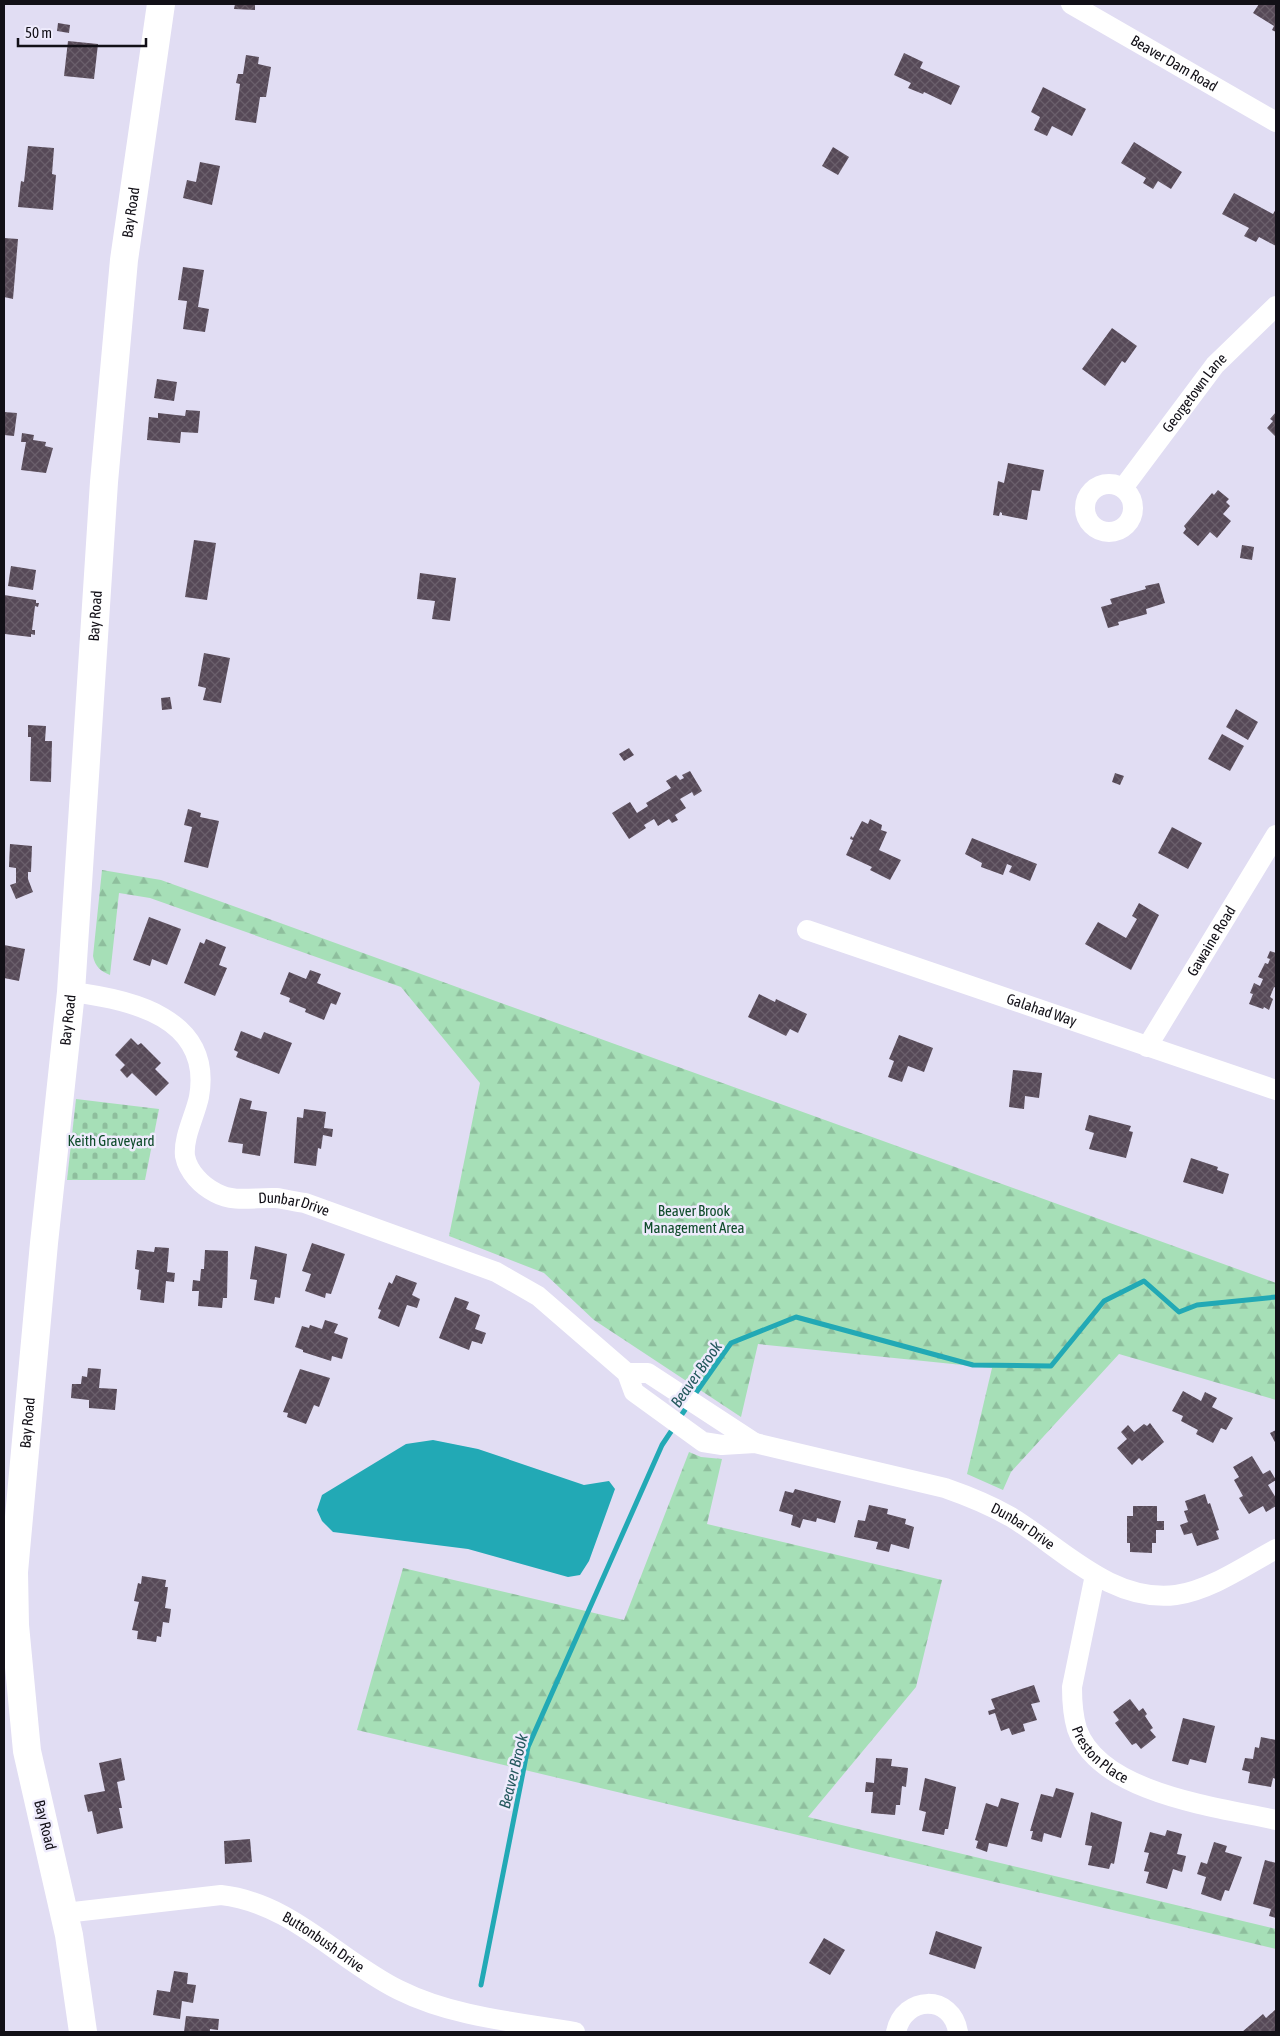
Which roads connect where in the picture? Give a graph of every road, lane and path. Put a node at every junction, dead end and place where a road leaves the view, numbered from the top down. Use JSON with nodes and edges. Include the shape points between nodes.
{"nodes":[{"id":1,"x":161,"y":4,"type":"edge"},
{"id":2,"x":1071,"y":4,"type":"edge"},
{"id":3,"x":1276,"y":122,"type":"edge"},
{"id":4,"x":1276,"y":306,"type":"edge"},
{"id":5,"x":1123,"y":488,"type":"dead end"},
{"id":6,"x":1276,"y":835,"type":"edge"},
{"id":7,"x":807,"y":930,"type":"dead end"},
{"id":8,"x":71,"y":992,"type":"junction"},
{"id":9,"x":1147,"y":1047,"type":"junction"},
{"id":10,"x":1276,"y":1090,"type":"edge"},
{"id":11,"x":627,"y":1372,"type":"junction"},
{"id":12,"x":755,"y":1443,"type":"junction"},
{"id":13,"x":1276,"y":1549,"type":"edge"},
{"id":14,"x":1095,"y":1575,"type":"junction"},
{"id":15,"x":1276,"y":1820,"type":"edge"},
{"id":16,"x":64,"y":1913,"type":"junction"},
{"id":17,"x":83,"y":2032,"type":"edge"},
{"id":18,"x":575,"y":2032,"type":"edge"},
{"id":19,"x":896,"y":2032,"type":"edge"},
{"id":20,"x":958,"y":2032,"type":"edge"}],
"edges":[{"from":1,"to":8,"type":"main road","name":"Bay Road","via":[[124,260],[105,472]]},
{"from":2,"to":3,"type":"street","name":"Beaver Dam Road"},
{"from":4,"to":5,"type":"street","name":"Georgetown Lane","via":[[1215,366]]},
{"from":6,"to":9,"type":"street","name":"Gawaine Road"},
{"from":7,"to":9,"type":"street","name":"Galahad Way"},
{"from":8,"to":11,"type":"street","name":"Dunbar Drive","via":[[104,996],[143,1007],[177,1028],[192,1046],[200,1079],[185,1156],[190,1170],[202,1184],[217,1194],[235,1199],[276,1198],[305,1203],[496,1272],[538,1296]]},
{"from":8,"to":16,"type":"main road","name":"Bay Road","via":[[30,1388],[13,1594],[27,1751]]},
{"from":9,"to":10,"type":"street","name":"Galahad Way"},
{"from":11,"to":12,"type":"street","name":"Dunbar Drive","via":[[648,1373]]},
{"from":11,"to":12,"type":"street","name":"Dunbar Drive","via":[[634,1392],[704,1442],[722,1445]]},
{"from":12,"to":14,"type":"street","name":"Dunbar Drive","via":[[945,1488],[969,1497],[1011,1517]]},
{"from":13,"to":14,"type":"street","name":"Dunbar Drive","via":[[1210,1583],[1176,1595],[1135,1593]]},
{"from":14,"to":15,"type":"street","name":"Preston Place","via":[[1072,1687],[1078,1730],[1091,1750],[1112,1770],[1147,1788]]},
{"from":16,"to":17,"type":"main road","name":"Bay Road","via":[[77,1978]]},
{"from":16,"to":18,"type":"street","name":"Buttonbush Drive","via":[[221,1895],[243,1897],[284,1915],[373,1975],[421,2000],[459,2011]]},
{"from":19,"to":20,"type":"street","via":[[909,2010],[933,2004],[954,2018]]}]}
